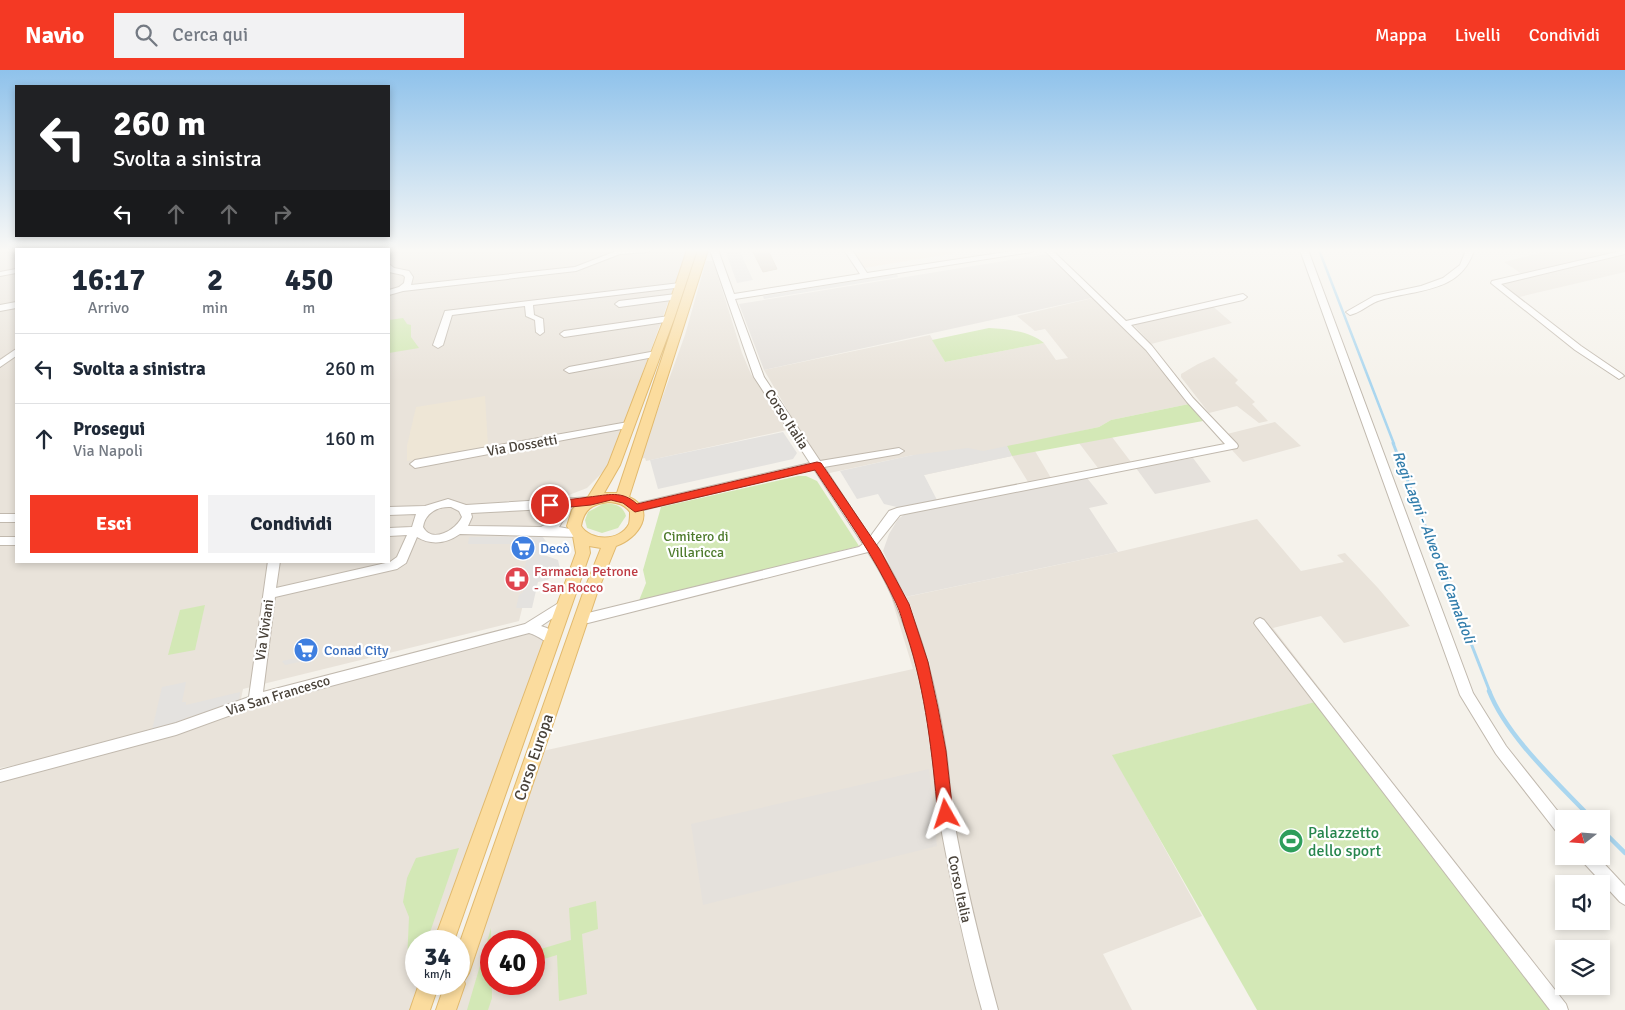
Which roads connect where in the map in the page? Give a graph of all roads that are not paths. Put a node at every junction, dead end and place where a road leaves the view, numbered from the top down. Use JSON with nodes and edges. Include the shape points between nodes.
{"nodes":[{"id":1,"x":606,"y":294,"type":"edge"},
{"id":2,"x":677,"y":294,"type":"edge"},
{"id":3,"x":686,"y":294,"type":"edge"},
{"id":4,"x":729,"y":294,"type":"edge"},
{"id":5,"x":750,"y":294,"type":"edge"},
{"id":6,"x":1094,"y":294,"type":"edge"},
{"id":7,"x":1320,"y":294,"type":"edge"},
{"id":8,"x":1395,"y":294,"type":"edge"},
{"id":9,"x":1509,"y":294,"type":"edge"},
{"id":10,"x":676,"y":297,"type":"junction"},
{"id":11,"x":730,"y":297,"type":"junction"},
{"id":12,"x":1243,"y":297,"type":"dead end"},
{"id":13,"x":529,"y":303,"type":"junction"},
{"id":14,"x":619,"y":304,"type":"dead end"},
{"id":15,"x":15,"y":305,"type":"edge"},
{"id":16,"x":0,"y":308,"type":"edge"},
{"id":17,"x":1350,"y":312,"type":"dead end"},
{"id":18,"x":669,"y":319,"type":"junction"},
{"id":19,"x":1125,"y":324,"type":"junction"},
{"id":20,"x":540,"y":332,"type":"dead end"},
{"id":21,"x":564,"y":334,"type":"dead end"},
{"id":22,"x":438,"y":345,"type":"dead end"},
{"id":23,"x":15,"y":353,"type":"edge"},
{"id":24,"x":656,"y":354,"type":"junction"},
{"id":25,"x":0,"y":364,"type":"edge"},
{"id":26,"x":569,"y":370,"type":"dead end"},
{"id":27,"x":1623,"y":376,"type":"edge"},
{"id":28,"x":628,"y":425,"type":"junction"},
{"id":29,"x":899,"y":451,"type":"dead end"},
{"id":30,"x":415,"y":464,"type":"dead end"},
{"id":31,"x":817,"y":465,"type":"junction"},
{"id":32,"x":622,"y":498,"type":"junction"},
{"id":33,"x":592,"y":500,"type":"junction"},
{"id":34,"x":550,"y":505,"type":"junction"},
{"id":35,"x":635,"y":508,"type":"junction"},
{"id":36,"x":464,"y":509,"type":"junction"},
{"id":37,"x":428,"y":510,"type":"junction"},
{"id":38,"x":390,"y":511,"type":"edge"},
{"id":39,"x":0,"y":518,"type":"edge"},
{"id":40,"x":15,"y":518,"type":"edge"},
{"id":41,"x":459,"y":530,"type":"junction"},
{"id":42,"x":416,"y":531,"type":"junction"},
{"id":43,"x":542,"y":531,"type":"junction"},
{"id":44,"x":390,"y":532,"type":"edge"},
{"id":45,"x":579,"y":535,"type":"junction"},
{"id":46,"x":0,"y":541,"type":"edge"},
{"id":47,"x":15,"y":541,"type":"edge"},
{"id":48,"x":610,"y":542,"type":"junction"},
{"id":49,"x":870,"y":545,"type":"junction"},
{"id":50,"x":274,"y":563,"type":"edge"},
{"id":51,"x":269,"y":594,"type":"junction"},
{"id":52,"x":566,"y":604,"type":"junction"},
{"id":53,"x":581,"y":617,"type":"junction"},
{"id":54,"x":1260,"y":623,"type":"dead end"},
{"id":55,"x":529,"y":628,"type":"junction"},
{"id":56,"x":553,"y":640,"type":"junction"},
{"id":57,"x":254,"y":700,"type":"junction"},
{"id":58,"x":0,"y":776,"type":"edge"},
{"id":59,"x":1555,"y":819,"type":"edge"},
{"id":60,"x":1595,"y":865,"type":"edge"},
{"id":61,"x":1625,"y":897,"type":"edge"},
{"id":62,"x":448,"y":930,"type":"edge"},
{"id":63,"x":470,"y":941,"type":"edge"},
{"id":64,"x":425,"y":995,"type":"edge"},
{"id":65,"x":451,"y":995,"type":"edge"},
{"id":66,"x":420,"y":1010,"type":"edge"},
{"id":67,"x":446,"y":1010,"type":"edge"},
{"id":68,"x":990,"y":1010,"type":"edge"},
{"id":69,"x":1560,"y":1010,"type":"edge"}],
"edges":[{"from":1,"to":13,"type":"street"},
{"from":2,"to":10,"type":"main road"},
{"from":3,"to":32,"type":"main road"},
{"from":4,"to":11,"type":"street","name":"Corso Italia"},
{"from":5,"to":11,"type":"street"},
{"from":6,"to":19,"type":"street"},
{"from":7,"to":59,"type":"street","via":[[1467,695],[1501,750]]},
{"from":8,"to":17,"type":"street","via":[[1376,298]]},
{"from":9,"to":27,"type":"street","via":[[1578,348]]},
{"from":10,"to":14,"type":"street"},
{"from":10,"to":18,"type":"main road"},
{"from":11,"to":31,"type":"street","name":"Corso Italia","via":[[759,378]]},
{"from":12,"to":19,"type":"street"},
{"from":13,"to":20,"type":"street","via":[[530,316],[539,319]]},
{"from":13,"to":22,"type":"street","via":[[448,313],[448,321],[438,334]]},
{"from":15,"to":16,"type":"street"},
{"from":18,"to":21,"type":"street"},
{"from":18,"to":24,"type":"main road"},
{"from":19,"to":49,"type":"street","via":[[1150,348],[1190,400],[1234,446],[897,512]]},
{"from":23,"to":25,"type":"street"},
{"from":24,"to":26,"type":"street"},
{"from":24,"to":28,"type":"main road"},
{"from":28,"to":30,"type":"street","name":"Via Dossetti"},
{"from":28,"to":33,"type":"main road","via":[[614,465]]},
{"from":29,"to":31,"type":"street"},
{"from":31,"to":35,"type":"street"},
{"from":31,"to":49,"type":"street","name":"Corso Italia"},
{"from":32,"to":33,"type":"main road"},
{"from":32,"to":35,"type":"main road"},
{"from":33,"to":34,"type":"street"},
{"from":33,"to":45,"type":"main road","via":[[576,514],[574,526]]},
{"from":34,"to":36,"type":"street"},
{"from":34,"to":43,"type":"street","via":[[559,513],[559,521]]},
{"from":35,"to":48,"type":"main road","via":[[637,520],[633,528]]},
{"from":36,"to":37,"type":"street","via":[[448,504]]},
{"from":36,"to":41,"type":"street","via":[[467,517]]},
{"from":37,"to":38,"type":"street"},
{"from":37,"to":42,"type":"street","via":[[420,518]]},
{"from":39,"to":40,"type":"street"},
{"from":41,"to":42,"type":"street","via":[[440,538],[426,537]]},
{"from":41,"to":43,"type":"street"},
{"from":42,"to":44,"type":"street"},
{"from":42,"to":51,"type":"street","via":[[402,560],[393,566]]},
{"from":43,"to":45,"type":"street"},
{"from":45,"to":48,"type":"main road","via":[[593,542]]},
{"from":45,"to":52,"type":"main road","name":"Corso Europa","via":[[583,553]]},
{"from":46,"to":47,"type":"street"},
{"from":48,"to":53,"type":"main road","name":"Corso Europa"},
{"from":49,"to":53,"type":"street","via":[[843,555],[588,618]]},
{"from":49,"to":68,"type":"street","name":"Corso Italia","via":[[903,604],[922,662],[958,879]]},
{"from":50,"to":51,"type":"street","name":"Via Viviani"},
{"from":51,"to":57,"type":"street","name":"Via Viviani"},
{"from":52,"to":55,"type":"street","name":"Via San Francesco"},
{"from":52,"to":56,"type":"main road","name":"Corso Europa"},
{"from":53,"to":63,"type":"main road","name":"Corso Europa"},
{"from":54,"to":69,"type":"street"},
{"from":55,"to":56,"type":"street","via":[[544,632]]},
{"from":55,"to":57,"type":"street","name":"Via San Francesco"},
{"from":56,"to":62,"type":"main road","name":"Corso Europa"},
{"from":57,"to":58,"type":"street","name":"Via San Francesco","via":[[176,729]]},
{"from":60,"to":61,"type":"street"},
{"from":64,"to":66,"type":"main road"},
{"from":65,"to":67,"type":"main road"}]}
